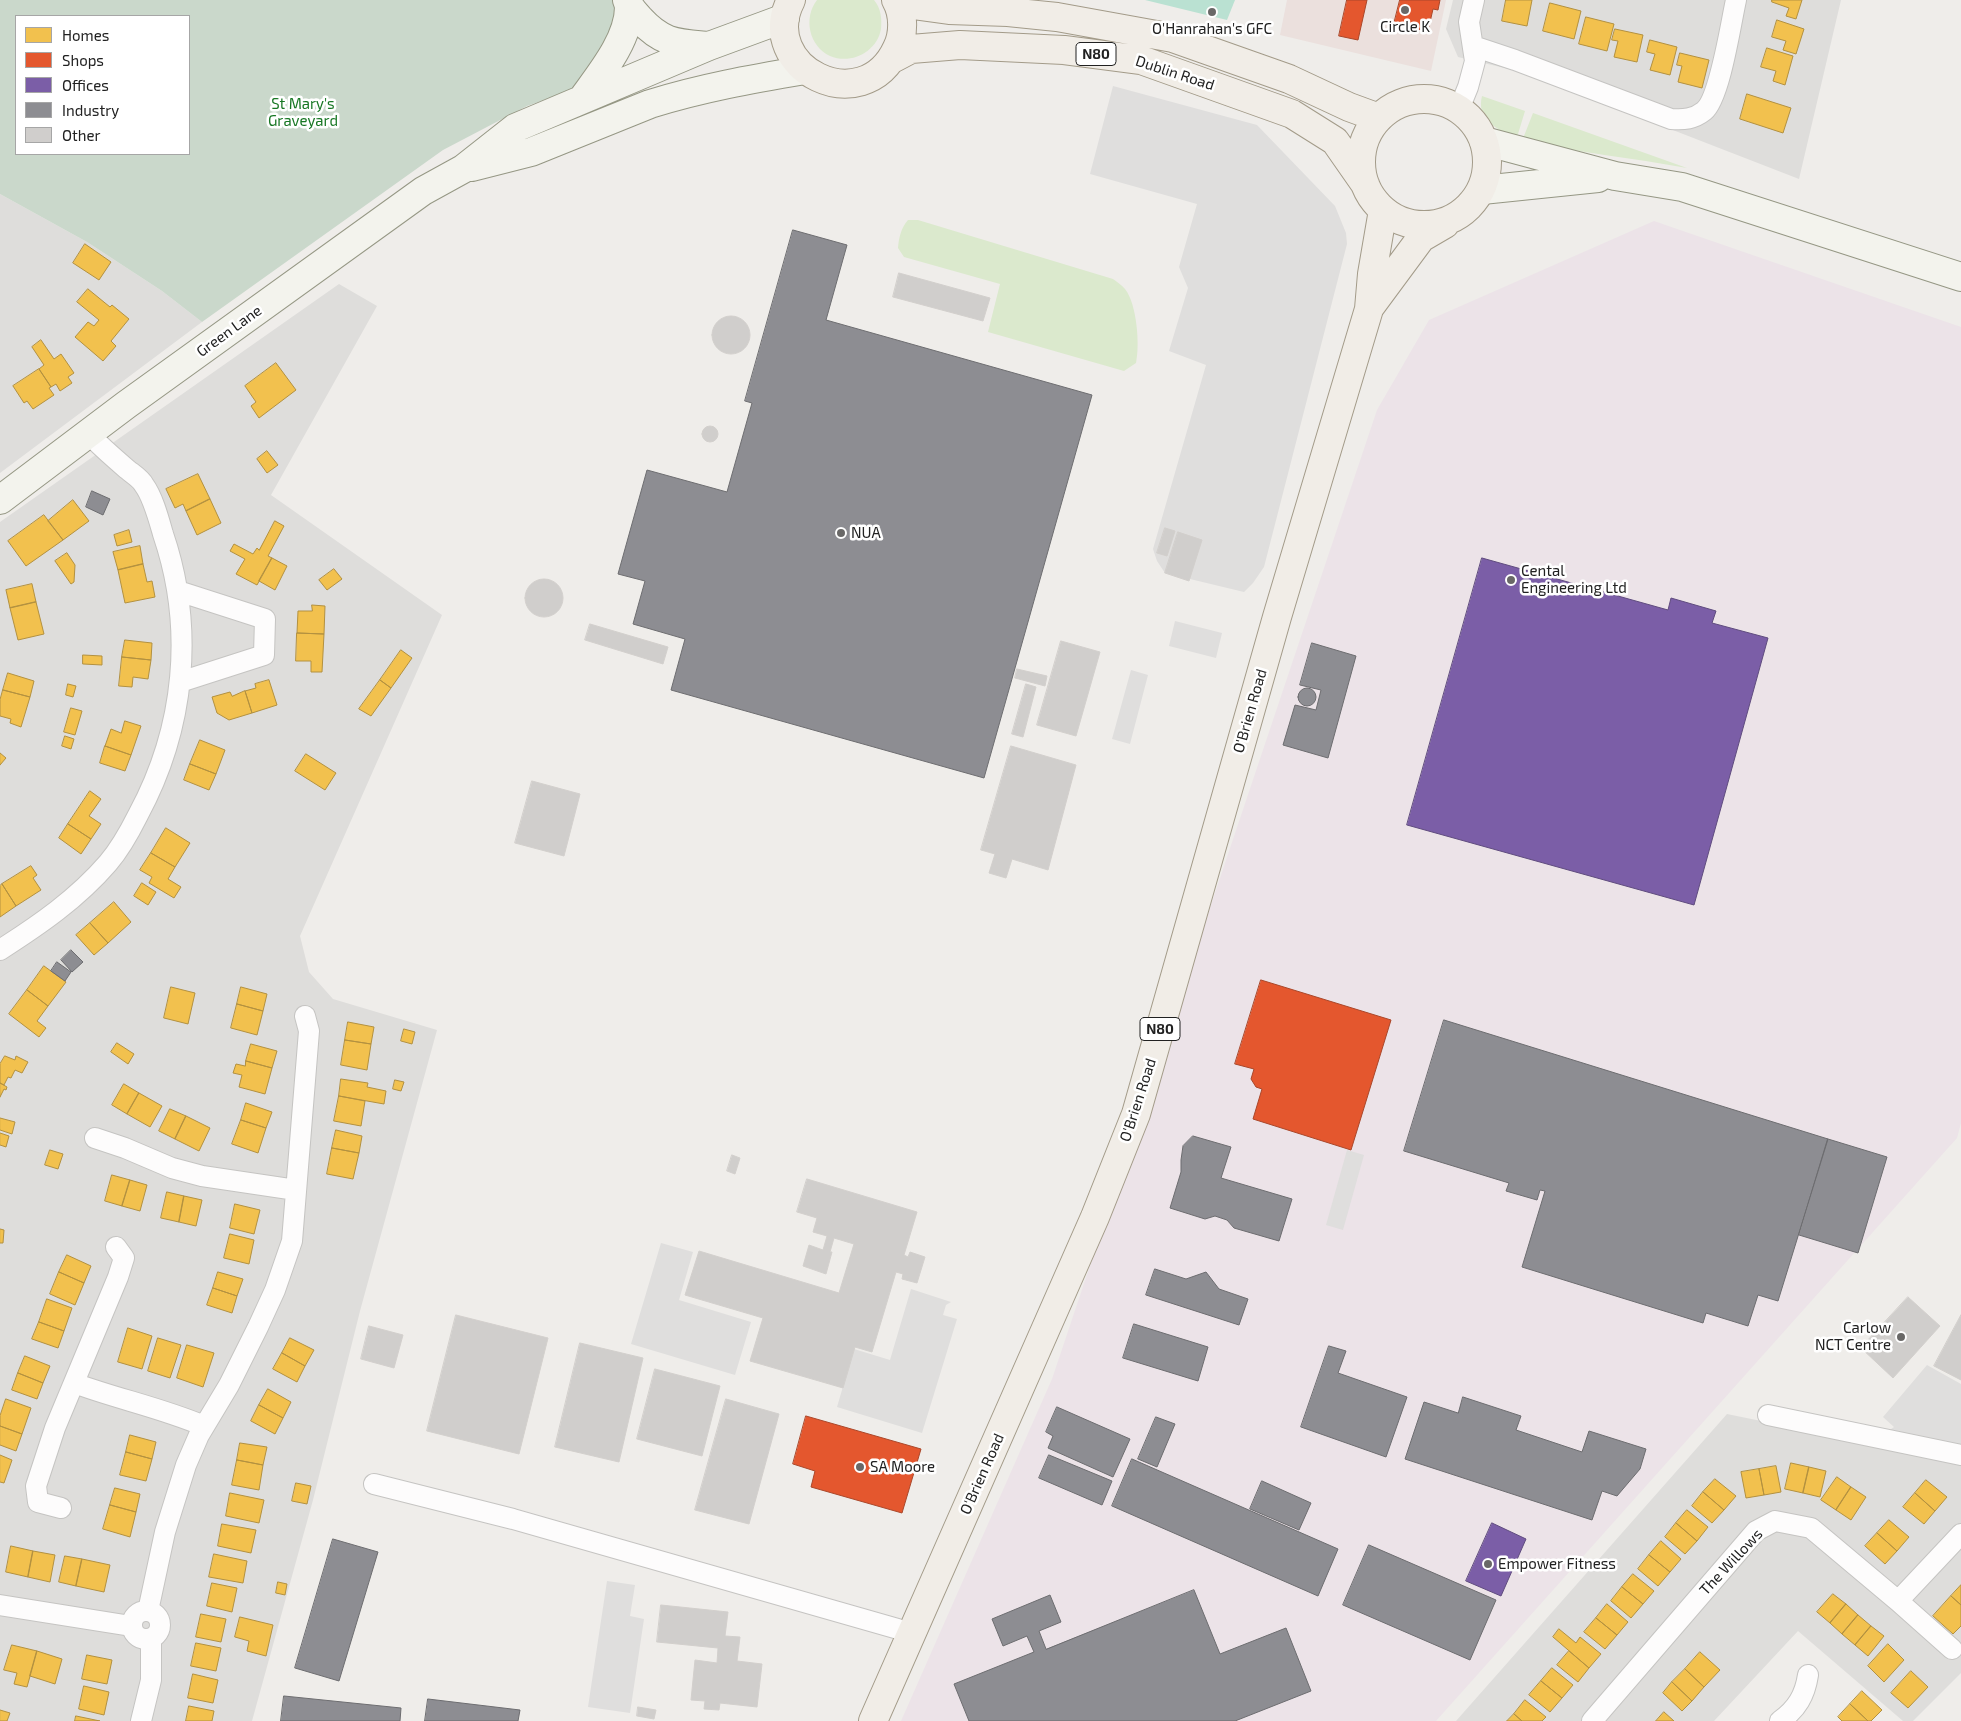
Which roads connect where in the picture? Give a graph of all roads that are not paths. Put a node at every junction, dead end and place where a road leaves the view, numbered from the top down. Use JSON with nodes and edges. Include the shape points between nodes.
{"nodes":[{"id":1,"x":1474,"y":0,"type":"edge"},
{"id":2,"x":1736,"y":0,"type":"edge"},
{"id":3,"x":897,"y":2,"type":"edge"},
{"id":4,"x":628,"y":8,"type":"edge"},
{"id":5,"x":788,"y":9,"type":"edge"},
{"id":6,"x":709,"y":46,"type":"junction"},
{"id":7,"x":1473,"y":46,"type":"junction"},
{"id":8,"x":892,"y":59,"type":"junction"},
{"id":9,"x":657,"y":68,"type":"junction"},
{"id":10,"x":805,"y":70,"type":"junction"},
{"id":11,"x":583,"y":98,"type":"junction"},
{"id":12,"x":670,"y":98,"type":"junction"},
{"id":13,"x":1459,"y":109,"type":"junction"},
{"id":14,"x":1379,"y":118,"type":"junction"},
{"id":15,"x":1484,"y":141,"type":"junction"},
{"id":16,"x":463,"y":169,"type":"junction"},
{"id":17,"x":1614,"y":176,"type":"junction"},
{"id":18,"x":1365,"y":184,"type":"junction"},
{"id":19,"x":1482,"y":190,"type":"junction"},
{"id":20,"x":1383,"y":210,"type":"junction"},
{"id":21,"x":1453,"y":219,"type":"junction"},
{"id":22,"x":1961,"y":277,"type":"edge"},
{"id":23,"x":1369,"y":309,"type":"junction"},
{"id":24,"x":89,"y":434,"type":"junction"},
{"id":25,"x":0,"y":500,"type":"edge"},
{"id":26,"x":178,"y":591,"type":"junction"},
{"id":27,"x":180,"y":682,"type":"junction"},
{"id":28,"x":0,"y":950,"type":"edge"},
{"id":29,"x":305,"y":1016,"type":"dead end"},
{"id":30,"x":94,"y":1138,"type":"dead end"},
{"id":31,"x":296,"y":1190,"type":"junction"},
{"id":32,"x":116,"y":1247,"type":"dead end"},
{"id":33,"x":74,"y":1383,"type":"junction"},
{"id":34,"x":1768,"y":1415,"type":"dead end"},
{"id":35,"x":204,"y":1426,"type":"junction"},
{"id":36,"x":1961,"y":1455,"type":"edge"},
{"id":37,"x":374,"y":1484,"type":"dead end"},
{"id":38,"x":61,"y":1508,"type":"dead end"},
{"id":39,"x":1961,"y":1534,"type":"edge"},
{"id":40,"x":1898,"y":1601,"type":"junction"},
{"id":41,"x":0,"y":1605,"type":"edge"},
{"id":42,"x":148,"y":1611,"type":"junction"},
{"id":43,"x":131,"y":1626,"type":"junction"},
{"id":44,"x":912,"y":1633,"type":"junction"},
{"id":45,"x":151,"y":1639,"type":"junction"},
{"id":46,"x":1952,"y":1649,"type":"dead end"},
{"id":47,"x":1808,"y":1675,"type":"dead end"},
{"id":48,"x":141,"y":1721,"type":"edge"},
{"id":49,"x":873,"y":1721,"type":"edge"},
{"id":50,"x":1592,"y":1721,"type":"edge"},
{"id":51,"x":1780,"y":1721,"type":"edge"}],
"edges":[{"from":1,"to":7,"type":"street","via":[[1468,22]]},
{"from":2,"to":7,"type":"street","via":[[1713,95],[1706,110],[1685,120],[1671,119]]},
{"from":3,"to":8,"type":"main road","number":"N80","via":[[902,22],[900,41]]},
{"from":3,"to":14,"type":"main road","name":"Dublin Road","number":"N80","via":[[949,10],[1057,17],[1173,38],[1289,79]]},
{"from":4,"to":6,"type":"main road","via":[[652,32],[675,43]]},
{"from":4,"to":9,"type":"main road"},
{"from":4,"to":11,"type":"main road","via":[[611,58]]},
{"from":5,"to":6,"type":"main road"},
{"from":5,"to":10,"type":"main road","number":"N80","via":[[786,38],[793,55]]},
{"from":6,"to":9,"type":"main road"},
{"from":7,"to":13,"type":"street","via":[[1475,61]]},
{"from":8,"to":10,"type":"main road","number":"N80","via":[[871,78],[853,84],[834,84]]},
{"from":8,"to":18,"type":"main road","name":"Dublin Road","number":"N80","via":[[911,49],[960,45],[1064,50],[1141,60],[1292,114],[1335,141]]},
{"from":9,"to":11,"type":"main road"},
{"from":9,"to":12,"type":"main road"},
{"from":10,"to":12,"type":"main road","via":[[735,81]]},
{"from":11,"to":16,"type":"main road","via":[[515,128]]},
{"from":12,"to":16,"type":"main road","via":[[531,152]]},
{"from":13,"to":14,"type":"main road","number":"N80","via":[[1426,99],[1393,107]]},
{"from":13,"to":15,"type":"main road","number":"N80","via":[[1475,124]]},
{"from":14,"to":18,"type":"main road","number":"N80","via":[[1368,132],[1362,149],[1361,167]]},
{"from":15,"to":17,"type":"main road"},
{"from":15,"to":19,"type":"main road","number":"N80","via":[[1488,158]]},
{"from":16,"to":24,"type":"main road","name":"Green Lane","via":[[423,191]]},
{"from":17,"to":19,"type":"main road"},
{"from":17,"to":22,"type":"main road","via":[[1682,187]]},
{"from":18,"to":20,"type":"main road","number":"N80","via":[[1372,199]]},
{"from":19,"to":21,"type":"main road","number":"N80","via":[[1470,207]]},
{"from":20,"to":21,"type":"main road","number":"N80","via":[[1416,225],[1435,225]]},
{"from":20,"to":23,"type":"main road","name":"O'Brien Road","number":"N80"},
{"from":21,"to":23,"type":"main road","name":"O'Brien Road","number":"N80","via":[[1421,238]]},
{"from":23,"to":44,"type":"main road","name":"O'Brien Road","number":"N80","via":[[1277,617],[1136,1114],[1092,1226]]},
{"from":24,"to":25,"type":"main road","name":"Green Lane"},
{"from":24,"to":26,"type":"street","via":[[144,484],[171,556]]},
{"from":26,"to":27,"type":"street","via":[[182,650]]},
{"from":26,"to":27,"type":"street","via":[[265,619],[264,654]]},
{"from":27,"to":28,"type":"street","via":[[164,761],[143,807],[109,862],[79,894]]},
{"from":29,"to":31,"type":"street","via":[[309,1031]]},
{"from":30,"to":31,"type":"street","via":[[202,1176]]},
{"from":31,"to":35,"type":"street","via":[[292,1241],[275,1290],[229,1385]]},
{"from":32,"to":33,"type":"street","via":[[124,1258]]},
{"from":33,"to":35,"type":"street"},
{"from":33,"to":38,"type":"street","via":[[36,1486],[38,1502]]},
{"from":34,"to":36,"type":"street"},
{"from":35,"to":42,"type":"street","via":[[173,1502]]},
{"from":37,"to":44,"type":"street","via":[[512,1519]]},
{"from":39,"to":40,"type":"street"},
{"from":40,"to":46,"type":"street","name":"The Willows"},
{"from":40,"to":50,"type":"street","name":"The Willows","via":[[1810,1528],[1775,1522],[1756,1531]]},
{"from":41,"to":43,"type":"street"},
{"from":42,"to":43,"type":"street","via":[[136,1616]]},
{"from":42,"to":45,"type":"street","via":[[160,1621],[158,1634]]},
{"from":43,"to":45,"type":"street","via":[[136,1636]]},
{"from":44,"to":49,"type":"main road","name":"O'Brien Road","number":"N80"},
{"from":45,"to":48,"type":"street","via":[[151,1680]]},
{"from":47,"to":51,"type":"street","via":[[1801,1701]]}]}
